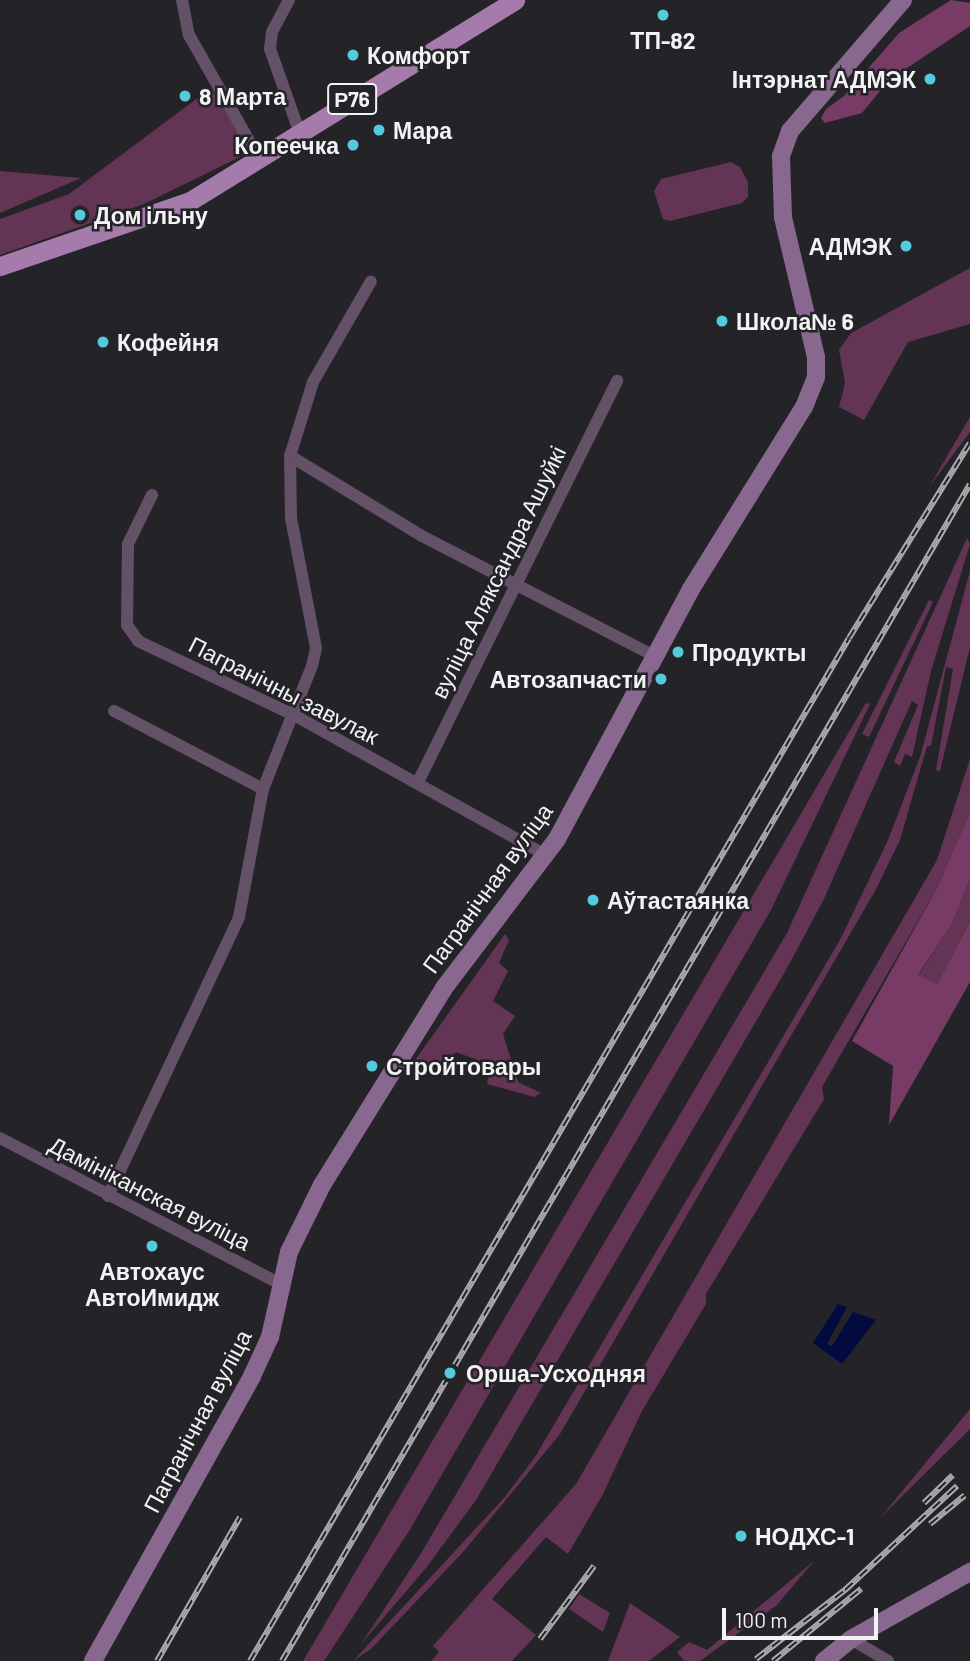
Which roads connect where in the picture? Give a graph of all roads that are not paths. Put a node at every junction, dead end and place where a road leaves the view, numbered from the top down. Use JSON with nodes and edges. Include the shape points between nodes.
{"nodes":[{"id":1,"x":182,"y":0,"type":"edge"},
{"id":2,"x":289,"y":0,"type":"edge"},
{"id":3,"x":515,"y":0,"type":"edge"},
{"id":4,"x":903,"y":0,"type":"edge"},
{"id":5,"x":299,"y":131,"type":"junction"},
{"id":6,"x":259,"y":158,"type":"junction"},
{"id":7,"x":0,"y":266,"type":"edge"},
{"id":8,"x":370,"y":281,"type":"dead end"},
{"id":9,"x":617,"y":381,"type":"dead end"},
{"id":10,"x":290,"y":456,"type":"junction"},
{"id":11,"x":152,"y":495,"type":"dead end"},
{"id":12,"x":517,"y":583,"type":"junction"},
{"id":13,"x":653,"y":655,"type":"junction"},
{"id":14,"x":114,"y":711,"type":"dead end"},
{"id":15,"x":294,"y":715,"type":"junction"},
{"id":16,"x":418,"y":782,"type":"junction"},
{"id":17,"x":263,"y":789,"type":"junction"},
{"id":18,"x":547,"y":856,"type":"junction"},
{"id":19,"x":0,"y":1138,"type":"edge"},
{"id":20,"x":108,"y":1196,"type":"junction"},
{"id":21,"x":281,"y":1284,"type":"junction"},
{"id":22,"x":970,"y":1572,"type":"edge"},
{"id":23,"x":851,"y":1640,"type":"junction"},
{"id":24,"x":93,"y":1661,"type":"edge"},
{"id":25,"x":824,"y":1661,"type":"edge"},
{"id":26,"x":888,"y":1661,"type":"edge"}],
"edges":[{"from":1,"to":6,"type":"street","via":[[189,35]]},
{"from":2,"to":5,"type":"street","via":[[272,32],[270,49]]},
{"from":3,"to":5,"type":"main road","number":"Р76"},
{"from":4,"to":13,"type":"main road","name":"Пагранічная вуліца","via":[[790,131],[779,168],[783,217],[816,356],[813,388]]},
{"from":5,"to":6,"type":"main road","number":"Р76"},
{"from":6,"to":7,"type":"main road","number":"Р76","via":[[190,201]]},
{"from":8,"to":10,"type":"street","via":[[313,382]]},
{"from":9,"to":12,"type":"street","name":"вуліца Аляксандра Ашуйкі"},
{"from":10,"to":12,"type":"street","via":[[422,536]]},
{"from":10,"to":15,"type":"street","via":[[291,518],[316,648]]},
{"from":11,"to":15,"type":"street","name":"Пагранічны завулак","via":[[128,544],[130,634]]},
{"from":12,"to":13,"type":"street"},
{"from":12,"to":16,"type":"street","name":"вуліца Аляксандра Ашуйкі"},
{"from":13,"to":18,"type":"main road","name":"Пагранічная вуліца","via":[[597,772]]},
{"from":14,"to":17,"type":"street"},
{"from":15,"to":16,"type":"street","name":"Пагранічны завулак"},
{"from":15,"to":17,"type":"street"},
{"from":16,"to":18,"type":"street","name":"Пагранічны завулак"},
{"from":17,"to":20,"type":"street","via":[[239,917]]},
{"from":18,"to":21,"type":"main road","name":"Пагранічная вуліца","via":[[444,988],[398,1059],[292,1242]]},
{"from":19,"to":20,"type":"street","name":"Дамініканская вуліца"},
{"from":20,"to":21,"type":"street","name":"Дамініканская вуліца"},
{"from":21,"to":24,"type":"main road","name":"Пагранічная вуліца","via":[[270,1337],[252,1376]]},
{"from":22,"to":23,"type":"main road"},
{"from":23,"to":25,"type":"main road"},
{"from":23,"to":26,"type":"street"}]}
